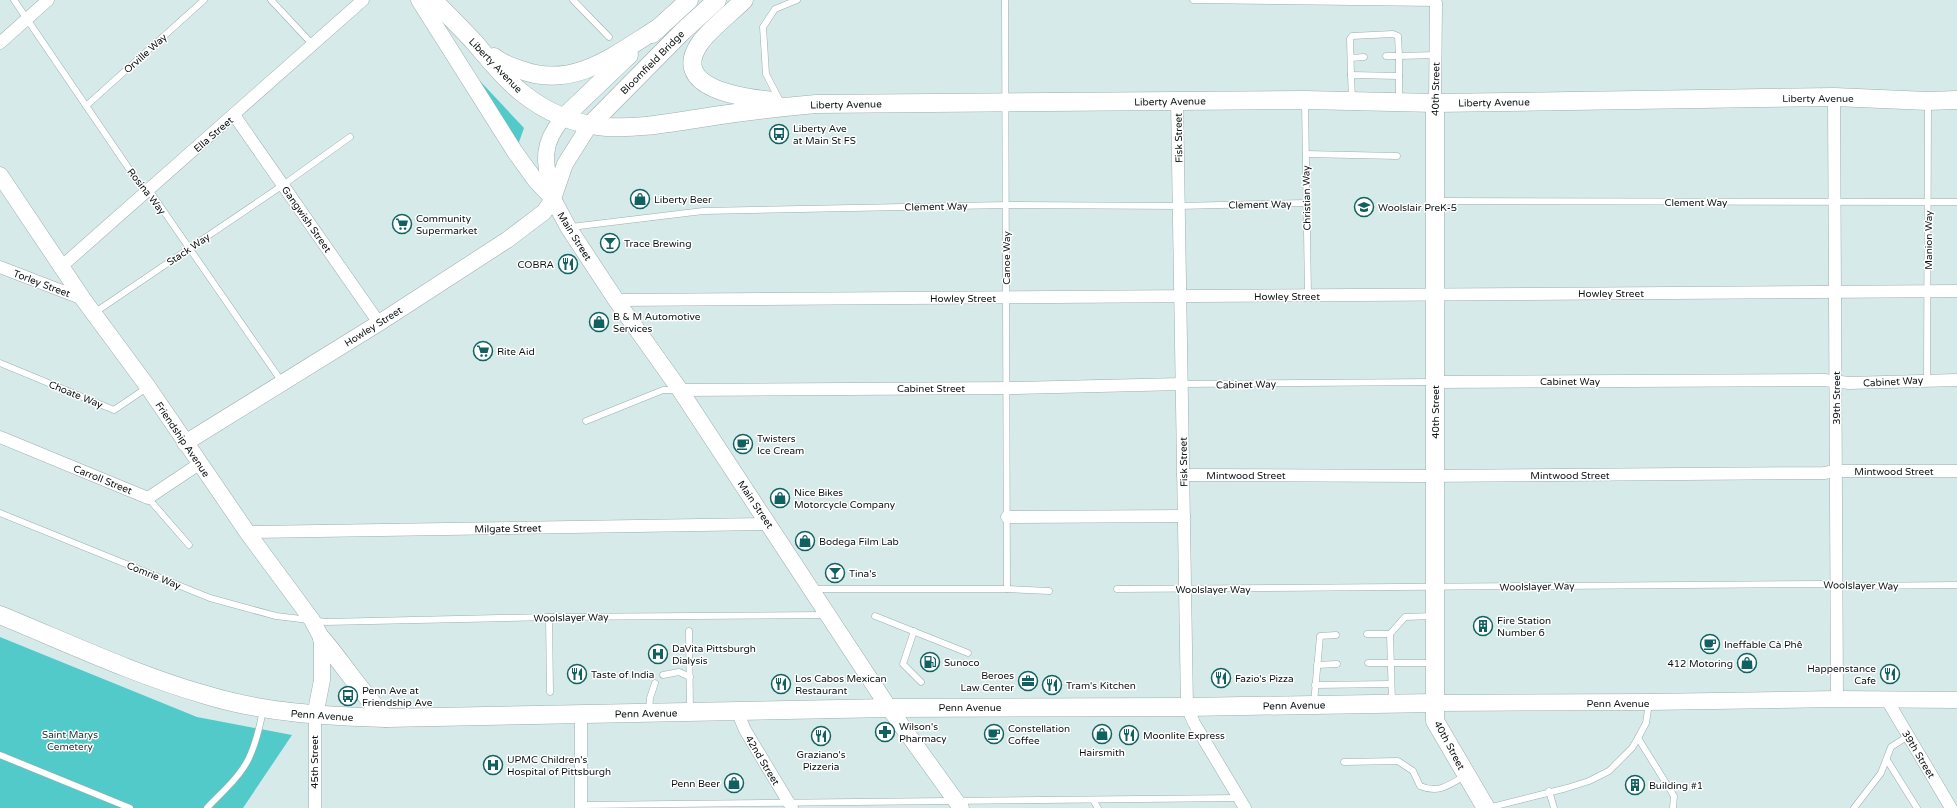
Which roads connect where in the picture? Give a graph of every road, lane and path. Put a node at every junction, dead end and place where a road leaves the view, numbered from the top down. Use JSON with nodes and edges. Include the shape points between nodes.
{"nodes":[{"id":1,"x":14,"y":0,"type":"edge"},
{"id":2,"x":48,"y":0,"type":"edge"},
{"id":3,"x":204,"y":0,"type":"edge"},
{"id":4,"x":272,"y":0,"type":"edge"},
{"id":5,"x":363,"y":0,"type":"edge"},
{"id":6,"x":419,"y":0,"type":"edge"},
{"id":7,"x":432,"y":0,"type":"edge"},
{"id":8,"x":573,"y":0,"type":"edge"},
{"id":9,"x":689,"y":0,"type":"edge"},
{"id":10,"x":717,"y":0,"type":"edge"},
{"id":11,"x":744,"y":0,"type":"edge"},
{"id":12,"x":797,"y":0,"type":"edge"},
{"id":13,"x":1005,"y":0,"type":"edge"},
{"id":14,"x":1193,"y":0,"type":"edge"},
{"id":15,"x":1436,"y":3,"type":"joint"},
{"id":16,"x":27,"y":19,"type":"junction"},
{"id":17,"x":461,"y":29,"type":"junction"},
{"id":18,"x":609,"y":37,"type":"dead end"},
{"id":19,"x":0,"y":43,"type":"edge"},
{"id":20,"x":313,"y":45,"type":"junction"},
{"id":21,"x":1436,"y":55,"type":"junction"},
{"id":22,"x":1386,"y":56,"type":"dead end"},
{"id":23,"x":1398,"y":56,"type":"junction"},
{"id":24,"x":1364,"y":57,"type":"dead end"},
{"id":25,"x":1350,"y":58,"type":"junction"},
{"id":26,"x":604,"y":69,"type":"junction"},
{"id":27,"x":1351,"y":75,"type":"junction"},
{"id":28,"x":1399,"y":76,"type":"junction"},
{"id":29,"x":1834,"y":97,"type":"junction"},
{"id":30,"x":1177,"y":100,"type":"junction"},
{"id":31,"x":1305,"y":100,"type":"junction"},
{"id":32,"x":1928,"y":100,"type":"junction"},
{"id":33,"x":1957,"y":100,"type":"edge"},
{"id":34,"x":1352,"y":101,"type":"junction"},
{"id":35,"x":1399,"y":102,"type":"junction"},
{"id":36,"x":1005,"y":103,"type":"junction"},
{"id":37,"x":1435,"y":103,"type":"junction"},
{"id":38,"x":783,"y":104,"type":"junction"},
{"id":39,"x":86,"y":106,"type":"junction"},
{"id":40,"x":234,"y":115,"type":"junction"},
{"id":41,"x":563,"y":118,"type":"junction"},
{"id":42,"x":589,"y":126,"type":"junction"},
{"id":43,"x":350,"y":137,"type":"dead end"},
{"id":44,"x":1306,"y":154,"type":"junction"},
{"id":45,"x":1397,"y":156,"type":"dead end"},
{"id":46,"x":0,"y":175,"type":"edge"},
{"id":47,"x":283,"y":185,"type":"junction"},
{"id":48,"x":149,"y":190,"type":"junction"},
{"id":49,"x":553,"y":199,"type":"junction"},
{"id":50,"x":1436,"y":201,"type":"junction"},
{"id":51,"x":1834,"y":202,"type":"junction"},
{"id":52,"x":1928,"y":202,"type":"junction"},
{"id":53,"x":1957,"y":202,"type":"edge"},
{"id":54,"x":1306,"y":203,"type":"junction"},
{"id":55,"x":1006,"y":205,"type":"junction"},
{"id":56,"x":1179,"y":206,"type":"junction"},
{"id":57,"x":568,"y":227,"type":"junction"},
{"id":58,"x":190,"y":248,"type":"junction"},
{"id":59,"x":62,"y":266,"type":"junction"},
{"id":60,"x":0,"y":267,"type":"edge"},
{"id":61,"x":1927,"y":291,"type":"junction"},
{"id":62,"x":1957,"y":291,"type":"edge"},
{"id":63,"x":1835,"y":292,"type":"junction"},
{"id":64,"x":1308,"y":295,"type":"junction"},
{"id":65,"x":1435,"y":295,"type":"junction"},
{"id":66,"x":1181,"y":296,"type":"junction"},
{"id":67,"x":1006,"y":298,"type":"junction"},
{"id":68,"x":83,"y":299,"type":"junction"},
{"id":69,"x":616,"y":300,"type":"junction"},
{"id":70,"x":94,"y":313,"type":"junction"},
{"id":71,"x":379,"y":323,"type":"junction"},
{"id":72,"x":0,"y":363,"type":"edge"},
{"id":73,"x":1927,"y":380,"type":"junction"},
{"id":74,"x":1957,"y":380,"type":"edge"},
{"id":75,"x":282,"y":382,"type":"junction"},
{"id":76,"x":1435,"y":382,"type":"junction"},
{"id":77,"x":1836,"y":382,"type":"junction"},
{"id":78,"x":1182,"y":384,"type":"junction"},
{"id":79,"x":148,"y":387,"type":"junction"},
{"id":80,"x":1006,"y":388,"type":"junction"},
{"id":81,"x":680,"y":390,"type":"junction"},
{"id":82,"x":586,"y":420,"type":"dead end"},
{"id":83,"x":0,"y":438,"type":"edge"},
{"id":84,"x":185,"y":443,"type":"junction"},
{"id":85,"x":199,"y":464,"type":"junction"},
{"id":86,"x":1836,"y":471,"type":"junction"},
{"id":87,"x":1957,"y":471,"type":"edge"},
{"id":88,"x":1183,"y":475,"type":"junction"},
{"id":89,"x":1435,"y":475,"type":"junction"},
{"id":90,"x":148,"y":498,"type":"junction"},
{"id":91,"x":0,"y":513,"type":"edge"},
{"id":92,"x":1184,"y":516,"type":"junction"},
{"id":93,"x":1007,"y":517,"type":"junction"},
{"id":94,"x":769,"y":524,"type":"junction"},
{"id":95,"x":247,"y":532,"type":"junction"},
{"id":96,"x":189,"y":545,"type":"dead end"},
{"id":97,"x":1836,"y":584,"type":"junction"},
{"id":98,"x":1957,"y":585,"type":"edge"},
{"id":99,"x":1434,"y":587,"type":"junction"},
{"id":100,"x":811,"y":589,"type":"junction"},
{"id":101,"x":1007,"y":589,"type":"junction"},
{"id":102,"x":1117,"y":589,"type":"dead end"},
{"id":103,"x":1185,"y":589,"type":"junction"},
{"id":104,"x":1049,"y":591,"type":"dead end"},
{"id":105,"x":0,"y":615,"type":"edge"},
{"id":106,"x":830,"y":615,"type":"junction"},
{"id":107,"x":875,"y":616,"type":"dead end"},
{"id":108,"x":1434,"y":616,"type":"junction"},
{"id":109,"x":549,"y":617,"type":"junction"},
{"id":110,"x":312,"y":620,"type":"junction"},
{"id":111,"x":689,"y":631,"type":"dead end"},
{"id":112,"x":914,"y":631,"type":"junction"},
{"id":113,"x":1367,"y":634,"type":"dead end"},
{"id":114,"x":1390,"y":634,"type":"junction"},
{"id":115,"x":1336,"y":635,"type":"dead end"},
{"id":116,"x":322,"y":639,"type":"junction"},
{"id":117,"x":968,"y":652,"type":"dead end"},
{"id":118,"x":1368,"y":663,"type":"dead end"},
{"id":119,"x":1391,"y":663,"type":"junction"},
{"id":120,"x":1434,"y":663,"type":"junction"},
{"id":121,"x":1337,"y":664,"type":"dead end"},
{"id":122,"x":1317,"y":665,"type":"junction"},
{"id":123,"x":663,"y":675,"type":"dead end"},
{"id":124,"x":690,"y":677,"type":"junction"},
{"id":125,"x":921,"y":682,"type":"dead end"},
{"id":126,"x":655,"y":683,"type":"dead end"},
{"id":127,"x":1391,"y":684,"type":"junction"},
{"id":128,"x":1315,"y":685,"type":"junction"},
{"id":129,"x":550,"y":692,"type":"dead end"},
{"id":130,"x":1837,"y":699,"type":"junction"},
{"id":131,"x":1887,"y":700,"type":"junction"},
{"id":132,"x":1957,"y":700,"type":"edge"},
{"id":133,"x":1649,"y":702,"type":"junction"},
{"id":134,"x":1392,"y":703,"type":"junction"},
{"id":135,"x":1434,"y":703,"type":"junction"},
{"id":136,"x":1314,"y":705,"type":"junction"},
{"id":137,"x":1187,"y":707,"type":"junction"},
{"id":138,"x":889,"y":708,"type":"junction"},
{"id":139,"x":263,"y":709,"type":"junction"},
{"id":140,"x":737,"y":711,"type":"junction"},
{"id":141,"x":649,"y":712,"type":"junction"},
{"id":142,"x":690,"y":712,"type":"junction"},
{"id":143,"x":581,"y":714,"type":"junction"},
{"id":144,"x":315,"y":716,"type":"junction"},
{"id":145,"x":386,"y":718,"type":"junction"},
{"id":146,"x":1908,"y":736,"type":"junction"},
{"id":147,"x":1638,"y":738,"type":"junction"},
{"id":148,"x":0,"y":755,"type":"edge"},
{"id":149,"x":1887,"y":760,"type":"junction"},
{"id":150,"x":1344,"y":762,"type":"dead end"},
{"id":151,"x":1466,"y":775,"type":"junction"},
{"id":152,"x":1549,"y":791,"type":"junction"},
{"id":153,"x":1093,"y":800,"type":"junction"},
{"id":154,"x":1242,"y":803,"type":"edge"},
{"id":155,"x":790,"y":805,"type":"edge"},
{"id":156,"x":959,"y":805,"type":"edge"},
{"id":157,"x":581,"y":806,"type":"edge"},
{"id":158,"x":130,"y":808,"type":"edge"},
{"id":159,"x":207,"y":808,"type":"edge"},
{"id":160,"x":314,"y":808,"type":"edge"},
{"id":161,"x":1098,"y":808,"type":"edge"},
{"id":162,"x":1486,"y":808,"type":"edge"},
{"id":163,"x":1554,"y":808,"type":"edge"},
{"id":164,"x":1673,"y":808,"type":"edge"},
{"id":165,"x":1854,"y":808,"type":"edge"},
{"id":166,"x":1917,"y":808,"type":"edge"},
{"id":167,"x":1951,"y":808,"type":"edge"}],
"edges":[{"from":1,"to":16,"type":"lane","name":"Rosina Way"},
{"from":2,"to":16,"type":"street"},
{"from":3,"to":39,"type":"lane","name":"Orville Way"},
{"from":4,"to":20,"type":"lane"},
{"from":5,"to":20,"type":"street","name":"Ella Street"},
{"from":6,"to":49,"type":"main road","name":"Main Street","via":[[515,152]]},
{"from":7,"to":17,"type":"main road","name":"Liberty Avenue"},
{"from":8,"to":18,"type":"lane"},
{"from":9,"to":26,"type":"main road","name":"Bloomfield Bridge"},
{"from":10,"to":42,"type":"main road","name":"Bloomfield Bridge"},
{"from":11,"to":38,"type":"main road","via":[[700,43],[693,60],[695,70],[699,79],[726,93]]},
{"from":12,"to":38,"type":"lane","via":[[775,9],[763,27],[766,74]]},
{"from":13,"to":36,"type":"lane","name":"Canoe Way"},
{"from":14,"to":15,"type":"lane"},
{"from":15,"to":21,"type":"street","name":"40th Street"},
{"from":16,"to":19,"type":"street"},
{"from":16,"to":39,"type":"lane","name":"Rosina Way"},
{"from":17,"to":26,"type":"main road","via":[[496,60],[528,73],[556,76],[590,69]]},
{"from":17,"to":41,"type":"main road","name":"Liberty Avenue","via":[[520,91]]},
{"from":20,"to":40,"type":"street","name":"Ella Street"},
{"from":21,"to":23,"type":"lane"},
{"from":21,"to":37,"type":"street","name":"40th Street"},
{"from":22,"to":23,"type":"lane"},
{"from":23,"to":25,"type":"lane","via":[[1398,36],[1357,35],[1350,39]]},
{"from":23,"to":28,"type":"lane"},
{"from":24,"to":25,"type":"lane"},
{"from":25,"to":27,"type":"lane"},
{"from":26,"to":41,"type":"main road","name":"Bloomfield Bridge"},
{"from":27,"to":28,"type":"lane"},
{"from":27,"to":34,"type":"lane"},
{"from":28,"to":35,"type":"lane"},
{"from":29,"to":32,"type":"main road","name":"Liberty Avenue"},
{"from":29,"to":37,"type":"main road","name":"Liberty Avenue"},
{"from":29,"to":51,"type":"street","name":"39th Street"},
{"from":30,"to":31,"type":"main road","name":"Liberty Avenue"},
{"from":30,"to":36,"type":"main road","name":"Liberty Avenue"},
{"from":30,"to":56,"type":"street","name":"Fisk Street"},
{"from":31,"to":34,"type":"main road","name":"Liberty Avenue"},
{"from":31,"to":44,"type":"lane","name":"Christian Way"},
{"from":32,"to":33,"type":"main road","name":"Liberty Avenue"},
{"from":32,"to":52,"type":"lane","name":"Manion Way"},
{"from":34,"to":35,"type":"main road","name":"Liberty Avenue"},
{"from":35,"to":37,"type":"main road","name":"Liberty Avenue"},
{"from":36,"to":38,"type":"main road","name":"Liberty Avenue"},
{"from":36,"to":55,"type":"lane","name":"Canoe Way"},
{"from":37,"to":50,"type":"main road","name":"40th Street"},
{"from":38,"to":42,"type":"main road","name":"Liberty Avenue","via":[[624,129]]},
{"from":39,"to":48,"type":"lane","name":"Rosina Way","via":[[138,182]]},
{"from":40,"to":47,"type":"street","name":"Gangwish Street"},
{"from":40,"to":48,"type":"street","name":"Ella Street"},
{"from":41,"to":42,"type":"main road","name":"Liberty Avenue"},
{"from":41,"to":49,"type":"main road","name":"Main Street","via":[[546,145],[545,160]]},
{"from":42,"to":49,"type":"main road","via":[[565,164]]},
{"from":43,"to":47,"type":"lane","name":"Stack Way"},
{"from":44,"to":45,"type":"lane"},
{"from":44,"to":54,"type":"lane","name":"Christian Way"},
{"from":46,"to":59,"type":"main road","name":"Friendship Avenue"},
{"from":47,"to":58,"type":"lane","name":"Stack Way"},
{"from":47,"to":71,"type":"street","name":"Gangwish Street"},
{"from":48,"to":58,"type":"lane","name":"Rosina Way"},
{"from":48,"to":59,"type":"street","name":"Ella Street"},
{"from":49,"to":57,"type":"main road","name":"Main Street"},
{"from":49,"to":71,"type":"main road","name":"Howley Street","via":[[544,212],[507,240]]},
{"from":50,"to":51,"type":"lane","name":"Clement Way"},
{"from":50,"to":65,"type":"main road","name":"40th Street"},
{"from":51,"to":52,"type":"lane","name":"Clement Way"},
{"from":51,"to":63,"type":"street","name":"39th Street"},
{"from":52,"to":53,"type":"lane","name":"Clement Way"},
{"from":52,"to":61,"type":"lane","name":"Manion Way"},
{"from":54,"to":56,"type":"lane","name":"Clement Way"},
{"from":54,"to":64,"type":"lane","name":"Christian Way"},
{"from":55,"to":56,"type":"lane","name":"Clement Way"},
{"from":55,"to":57,"type":"lane","name":"Clement Way","via":[[704,211]]},
{"from":55,"to":67,"type":"lane","name":"Canoe Way"},
{"from":56,"to":66,"type":"street","name":"Fisk Street"},
{"from":57,"to":69,"type":"main road","name":"Main Street"},
{"from":58,"to":70,"type":"lane","name":"Stack Way"},
{"from":58,"to":75,"type":"lane","name":"Rosina Way"},
{"from":59,"to":68,"type":"main road","name":"Friendship Avenue"},
{"from":60,"to":68,"type":"street","name":"Torley Street"},
{"from":61,"to":62,"type":"street","name":"Howley Street"},
{"from":61,"to":63,"type":"street","name":"Howley Street"},
{"from":61,"to":73,"type":"lane","name":"Manion Way"},
{"from":63,"to":65,"type":"street","name":"Howley Street"},
{"from":63,"to":77,"type":"street","name":"39th Street"},
{"from":64,"to":65,"type":"street","name":"Howley Street"},
{"from":64,"to":66,"type":"street","name":"Howley Street"},
{"from":65,"to":76,"type":"main road","name":"40th Street"},
{"from":66,"to":67,"type":"street","name":"Howley Street"},
{"from":66,"to":78,"type":"street","name":"Fisk Street"},
{"from":67,"to":69,"type":"street","name":"Howley Street"},
{"from":67,"to":80,"type":"lane","name":"Canoe Way"},
{"from":68,"to":70,"type":"main road","name":"Friendship Avenue"},
{"from":69,"to":81,"type":"main road","name":"Main Street"},
{"from":70,"to":79,"type":"main road","name":"Friendship Avenue"},
{"from":71,"to":75,"type":"main road","name":"Howley Street"},
{"from":72,"to":79,"type":"lane","name":"Choate Way","via":[[114,410]]},
{"from":73,"to":74,"type":"street","name":"Cabinet Way"},
{"from":73,"to":77,"type":"street","name":"Cabinet Way"},
{"from":75,"to":84,"type":"main road","name":"Howley Street"},
{"from":76,"to":77,"type":"street","name":"Cabinet Way"},
{"from":76,"to":78,"type":"lane","name":"Cabinet Way"},
{"from":76,"to":89,"type":"main road","name":"40th Street"},
{"from":77,"to":86,"type":"street","name":"39th Street"},
{"from":78,"to":80,"type":"street","name":"Cabinet Street"},
{"from":78,"to":88,"type":"street","name":"Fisk Street"},
{"from":79,"to":84,"type":"main road","name":"Friendship Avenue"},
{"from":80,"to":81,"type":"street","name":"Cabinet Street"},
{"from":80,"to":93,"type":"lane","name":"Canoe Way"},
{"from":81,"to":82,"type":"lane","via":[[663,390]]},
{"from":81,"to":94,"type":"main road","name":"Main Street"},
{"from":83,"to":90,"type":"street","name":"Carroll Street"},
{"from":84,"to":85,"type":"main road","name":"Friendship Avenue"},
{"from":85,"to":90,"type":"street"},
{"from":85,"to":95,"type":"main road","name":"Friendship Avenue"},
{"from":86,"to":87,"type":"street","name":"Mintwood Street"},
{"from":86,"to":89,"type":"street","name":"Mintwood Street","via":[[1824,474]]},
{"from":86,"to":97,"type":"street","name":"39th Street"},
{"from":88,"to":89,"type":"street","name":"Mintwood Street"},
{"from":88,"to":92,"type":"street","name":"Fisk Street"},
{"from":89,"to":99,"type":"main road","name":"40th Street"},
{"from":90,"to":96,"type":"lane"},
{"from":91,"to":110,"type":"lane","name":"Comrie Way","via":[[210,598],[276,616]]},
{"from":92,"to":93,"type":"street"},
{"from":92,"to":103,"type":"street","name":"Fisk Street"},
{"from":93,"to":101,"type":"lane","name":"Canoe Way"},
{"from":94,"to":95,"type":"street","name":"Milgate Street"},
{"from":94,"to":100,"type":"main road","name":"Main Street"},
{"from":95,"to":110,"type":"main road","name":"Friendship Avenue"},
{"from":97,"to":98,"type":"lane","name":"Woolslayer Way"},
{"from":97,"to":99,"type":"lane","name":"Woolslayer Way"},
{"from":97,"to":130,"type":"street","name":"39th Street"},
{"from":99,"to":103,"type":"lane","name":"Woolslayer Way"},
{"from":99,"to":108,"type":"main road","name":"40th Street"},
{"from":100,"to":101,"type":"lane"},
{"from":100,"to":106,"type":"main road","name":"Main Street"},
{"from":101,"to":104,"type":"lane"},
{"from":102,"to":103,"type":"lane","name":"Woolslayer Way"},
{"from":103,"to":137,"type":"street","name":"Fisk Street"},
{"from":105,"to":139,"type":"main road","name":"Penn Avenue","via":[[170,684]]},
{"from":106,"to":109,"type":"lane","name":"Woolslayer Way"},
{"from":106,"to":138,"type":"main road","name":"Main Street"},
{"from":107,"to":112,"type":"lane"},
{"from":108,"to":114,"type":"lane","via":[[1405,617]]},
{"from":108,"to":120,"type":"main road","name":"40th Street"},
{"from":109,"to":110,"type":"lane","name":"Woolslayer Way","via":[[326,622]]},
{"from":109,"to":129,"type":"lane"},
{"from":110,"to":116,"type":"main road","name":"Friendship Avenue"},
{"from":111,"to":124,"type":"lane"},
{"from":112,"to":117,"type":"lane"},
{"from":112,"to":125,"type":"lane","via":[[903,664]]},
{"from":113,"to":114,"type":"lane"},
{"from":114,"to":119,"type":"lane"},
{"from":115,"to":122,"type":"lane","via":[[1320,636]]},
{"from":116,"to":144,"type":"main road","name":"Friendship Avenue","via":[[322,680]]},
{"from":116,"to":145,"type":"main road","via":[[368,700]]},
{"from":118,"to":119,"type":"lane"},
{"from":119,"to":120,"type":"lane"},
{"from":119,"to":127,"type":"lane"},
{"from":120,"to":135,"type":"main road","name":"40th Street"},
{"from":121,"to":122,"type":"lane"},
{"from":122,"to":128,"type":"lane"},
{"from":123,"to":124,"type":"lane","via":[[679,672]]},
{"from":124,"to":142,"type":"lane"},
{"from":126,"to":141,"type":"lane"},
{"from":127,"to":128,"type":"lane"},
{"from":127,"to":134,"type":"lane"},
{"from":128,"to":136,"type":"lane"},
{"from":130,"to":131,"type":"main road","name":"Penn Avenue"},
{"from":130,"to":133,"type":"main road","name":"Penn Avenue"},
{"from":131,"to":132,"type":"main road","name":"Penn Avenue"},
{"from":131,"to":146,"type":"street","name":"39th Street"},
{"from":133,"to":135,"type":"main road","name":"Penn Avenue"},
{"from":133,"to":147,"type":"lane","via":[[1646,723]]},
{"from":134,"to":135,"type":"main road","name":"Penn Avenue"},
{"from":134,"to":136,"type":"main road","name":"Penn Avenue"},
{"from":135,"to":151,"type":"main road","name":"40th Street","via":[[1435,721]]},
{"from":136,"to":137,"type":"main road","name":"Penn Avenue"},
{"from":137,"to":138,"type":"main road","name":"Penn Avenue"},
{"from":137,"to":154,"type":"street","name":"Fisk Street"},
{"from":138,"to":140,"type":"main road","name":"Penn Avenue"},
{"from":138,"to":156,"type":"main road","name":"Main Street"},
{"from":139,"to":144,"type":"main road","name":"Penn Avenue"},
{"from":139,"to":159,"type":"lane","via":[[249,759]]},
{"from":140,"to":142,"type":"main road","name":"Penn Avenue"},
{"from":140,"to":155,"type":"street","name":"42nd Street","via":[[745,730]]},
{"from":141,"to":142,"type":"main road","name":"Penn Avenue"},
{"from":141,"to":143,"type":"main road","name":"Penn Avenue"},
{"from":143,"to":145,"type":"main road","name":"Penn Avenue"},
{"from":143,"to":157,"type":"street"},
{"from":144,"to":145,"type":"main road","name":"Penn Avenue"},
{"from":144,"to":160,"type":"street","name":"45th Street"},
{"from":146,"to":149,"type":"lane","via":[[1891,747]]},
{"from":146,"to":167,"type":"street","name":"39th Street"},
{"from":147,"to":152,"type":"lane","via":[[1632,748],[1609,771],[1589,781]]},
{"from":147,"to":164,"type":"lane","via":[[1674,796]]},
{"from":148,"to":158,"type":"lane"},
{"from":149,"to":165,"type":"lane","via":[[1881,773]]},
{"from":149,"to":166,"type":"lane"},
{"from":150,"to":151,"type":"lane","via":[[1398,761],[1413,771],[1420,786],[1431,791],[1445,787]]},
{"from":151,"to":162,"type":"main road","name":"40th Street"},
{"from":152,"to":162,"type":"lane"},
{"from":152,"to":163,"type":"lane"},
{"from":153,"to":154,"type":"lane"},
{"from":153,"to":156,"type":"lane"},
{"from":153,"to":161,"type":"lane"},
{"from":155,"to":156,"type":"lane"},
{"from":155,"to":157,"type":"lane"}]}
